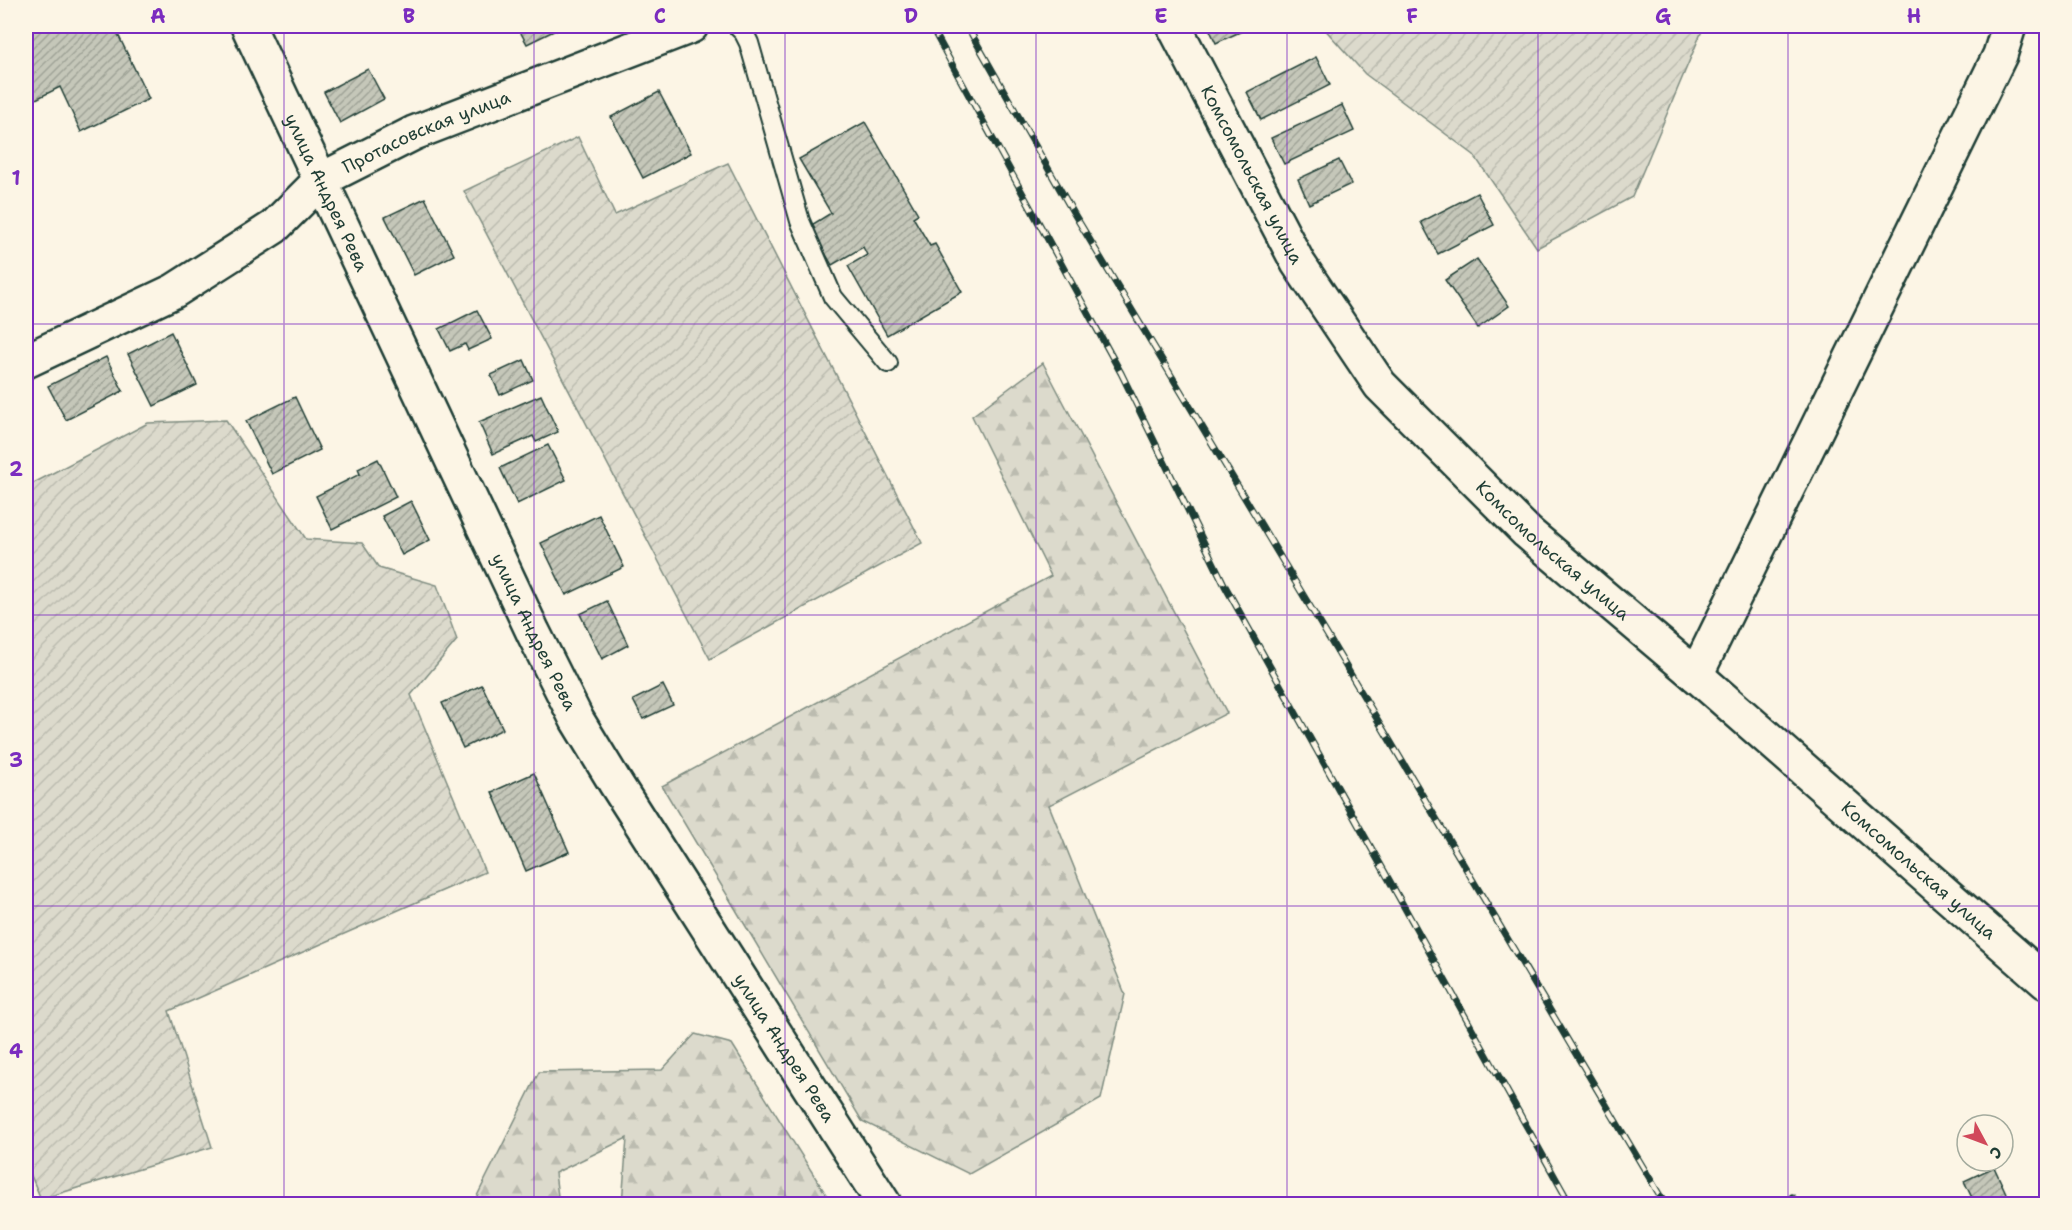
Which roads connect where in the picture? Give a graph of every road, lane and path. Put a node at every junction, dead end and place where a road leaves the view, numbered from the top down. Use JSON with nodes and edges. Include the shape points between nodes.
{"nodes":[{"id":1,"x":248,"y":26,"type":"edge"},
{"id":2,"x":691,"y":26,"type":"edge"},
{"id":3,"x":737,"y":26,"type":"edge"},
{"id":4,"x":1174,"y":26,"type":"edge"},
{"id":5,"x":2009,"y":26,"type":"edge"},
{"id":6,"x":321,"y":180,"type":"junction"},
{"id":7,"x":26,"y":361,"type":"edge"},
{"id":8,"x":888,"y":363,"type":"dead end"},
{"id":9,"x":1696,"y":675,"type":"junction"},
{"id":10,"x":2046,"y":982,"type":"edge"},
{"id":11,"x":884,"y":1204,"type":"edge"}],
"edges":[{"from":1,"to":6,"type":"street","name":"улица Андрея Рева"},
{"from":2,"to":6,"type":"street","name":"Протасовская улица","via":[[414,133]]},
{"from":3,"to":8,"type":"lane","via":[[749,43],[800,221],[833,297]]},
{"from":4,"to":9,"type":"street","name":"Комсомольская улица","via":[[1298,262],[1380,385],[1527,532]]},
{"from":5,"to":9,"type":"street","via":[[2000,55]]},
{"from":6,"to":7,"type":"street","name":"Протасовская улица","via":[[274,227],[174,291]]},
{"from":6,"to":11,"type":"street","name":"улица Андрея Рева","via":[[577,720]]},
{"from":9,"to":10,"type":"street","name":"Комсомольская улица"}]}
